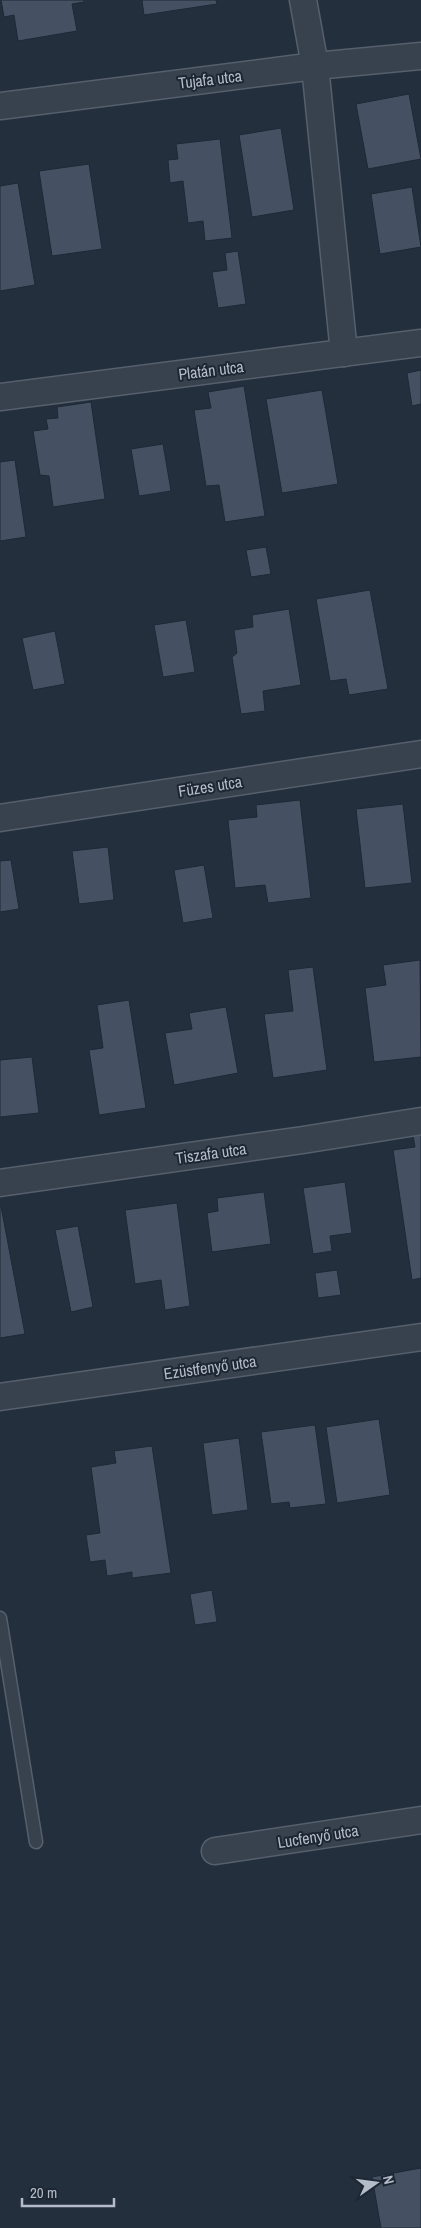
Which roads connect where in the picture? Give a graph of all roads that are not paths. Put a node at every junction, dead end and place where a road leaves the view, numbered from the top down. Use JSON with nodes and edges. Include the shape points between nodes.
{"nodes":[{"id":1,"x":303,"y":0,"type":"edge"},
{"id":2,"x":421,"y":56,"type":"edge"},
{"id":3,"x":315,"y":66,"type":"junction"},
{"id":4,"x":0,"y":106,"type":"edge"},
{"id":5,"x":421,"y":343,"type":"edge"},
{"id":6,"x":344,"y":353,"type":"junction"},
{"id":7,"x":0,"y":396,"type":"edge"},
{"id":8,"x":421,"y":754,"type":"edge"},
{"id":9,"x":0,"y":818,"type":"edge"},
{"id":10,"x":421,"y":1121,"type":"edge"},
{"id":11,"x":0,"y":1183,"type":"edge"},
{"id":12,"x":421,"y":1337,"type":"edge"},
{"id":13,"x":0,"y":1397,"type":"edge"},
{"id":14,"x":0,"y":1618,"type":"edge"},
{"id":15,"x":421,"y":1820,"type":"edge"},
{"id":16,"x":36,"y":1842,"type":"dead end"},
{"id":17,"x":215,"y":1851,"type":"dead end"}],
"edges":[{"from":1,"to":3,"type":"street"},
{"from":2,"to":3,"type":"street","name":"Tujafa utca"},
{"from":3,"to":4,"type":"street","name":"Tujafa utca"},
{"from":3,"to":6,"type":"street"},
{"from":5,"to":6,"type":"street","name":"Platán utca"},
{"from":6,"to":7,"type":"street","name":"Platán utca"},
{"from":8,"to":9,"type":"street","name":"Füzes utca"},
{"from":10,"to":11,"type":"street","name":"Tiszafa utca"},
{"from":12,"to":13,"type":"street","name":"Ezüstfenyő utca"},
{"from":14,"to":16,"type":"lane"},
{"from":15,"to":17,"type":"street","name":"Lucfenyő utca"}]}
